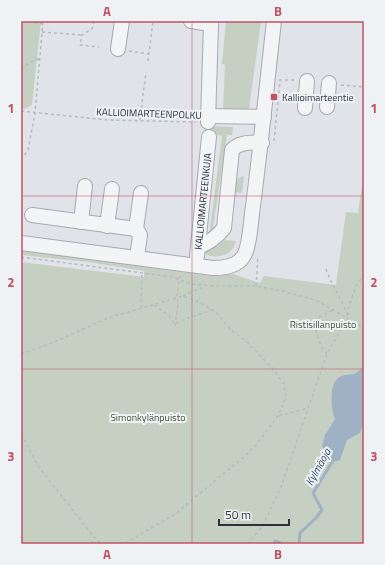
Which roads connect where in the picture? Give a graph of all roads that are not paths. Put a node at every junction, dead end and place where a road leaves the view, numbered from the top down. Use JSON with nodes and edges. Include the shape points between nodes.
{"nodes":[{"id":1,"x":122,"y":21,"type":"edge"},
{"id":2,"x":191,"y":21,"type":"edge"},
{"id":3,"x":274,"y":21,"type":"edge"},
{"id":4,"x":118,"y":49,"type":"dead end"},
{"id":5,"x":307,"y":81,"type":"dead end"},
{"id":6,"x":329,"y":83,"type":"dead end"},
{"id":7,"x":327,"y":107,"type":"dead end"},
{"id":8,"x":305,"y":108,"type":"dead end"},
{"id":9,"x":266,"y":131,"type":"junction"},
{"id":10,"x":209,"y":137,"type":"dead end"},
{"id":11,"x":85,"y":186,"type":"dead end"},
{"id":12,"x":112,"y":189,"type":"dead end"},
{"id":13,"x":141,"y":193,"type":"dead end"},
{"id":14,"x":32,"y":215,"type":"dead end"},
{"id":15,"x":81,"y":222,"type":"junction"},
{"id":16,"x":107,"y":226,"type":"junction"},
{"id":17,"x":136,"y":229,"type":"junction"},
{"id":18,"x":198,"y":241,"type":"junction"},
{"id":19,"x":21,"y":243,"type":"edge"},
{"id":20,"x":138,"y":258,"type":"junction"},
{"id":21,"x":196,"y":266,"type":"junction"}],
"edges":[{"from":1,"to":4,"type":"street"},
{"from":2,"to":9,"type":"street","via":[[211,24],[208,119]]},
{"from":3,"to":9,"type":"street"},
{"from":5,"to":8,"type":"street"},
{"from":6,"to":7,"type":"street"},
{"from":9,"to":18,"type":"street","via":[[252,142],[236,146],[232,150],[224,228],[217,237],[206,244]]},
{"from":9,"to":21,"type":"street","via":[[244,256],[236,264],[225,268]]},
{"from":10,"to":18,"type":"street","name":"KALLIOIMARTEENKUJA"},
{"from":11,"to":15,"type":"street"},
{"from":12,"to":16,"type":"street"},
{"from":13,"to":17,"type":"street"},
{"from":14,"to":15,"type":"street"},
{"from":15,"to":16,"type":"street"},
{"from":16,"to":17,"type":"street"},
{"from":17,"to":20,"type":"street","via":[[140,235]]},
{"from":18,"to":21,"type":"street","name":"KALLIOIMARTEENKUJA"},
{"from":19,"to":20,"type":"street"},
{"from":20,"to":21,"type":"street"}]}
